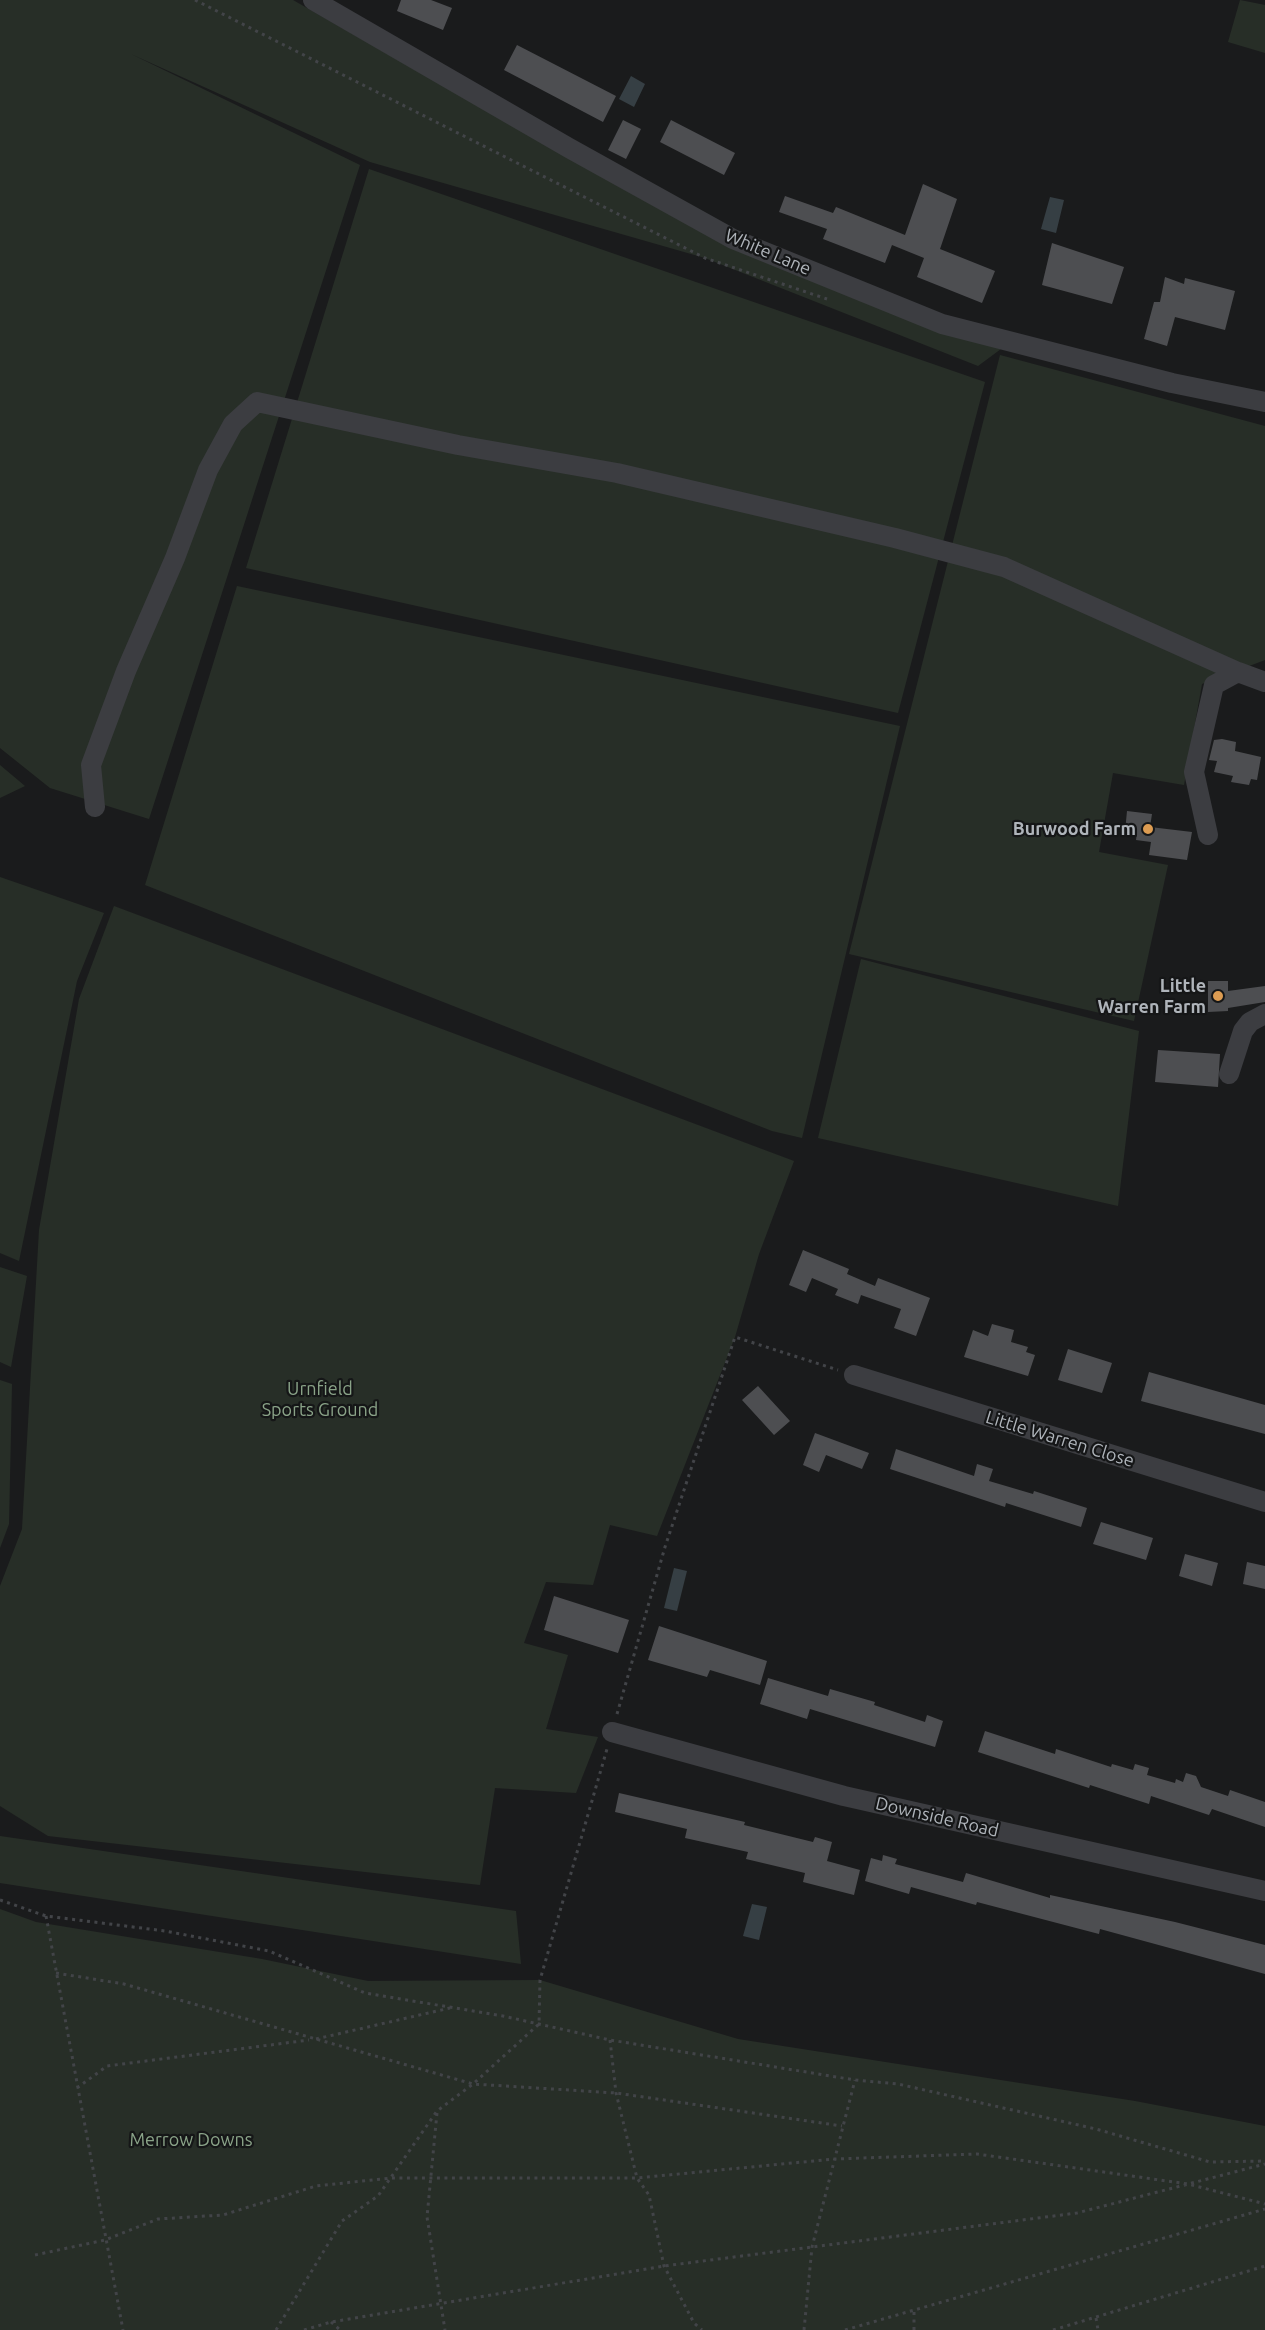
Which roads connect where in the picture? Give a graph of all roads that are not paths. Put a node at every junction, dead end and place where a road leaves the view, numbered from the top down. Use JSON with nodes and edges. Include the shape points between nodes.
{"nodes":[{"id":1,"x":313,"y":0,"type":"edge"},
{"id":2,"x":1265,"y":402,"type":"edge"},
{"id":3,"x":1238,"y":672,"type":"junction"},
{"id":4,"x":1265,"y":682,"type":"edge"},
{"id":5,"x":95,"y":807,"type":"dead end"},
{"id":6,"x":1208,"y":835,"type":"dead end"},
{"id":7,"x":1265,"y":1014,"type":"edge"},
{"id":8,"x":1229,"y":1074,"type":"dead end"},
{"id":9,"x":854,"y":1375,"type":"road end"},
{"id":10,"x":1265,"y":1502,"type":"edge"},
{"id":11,"x":612,"y":1732,"type":"road end"},
{"id":12,"x":1265,"y":1891,"type":"edge"}],
"edges":[{"from":1,"to":2,"type":"street","name":"White Lane","via":[[733,239],[942,324],[1172,383]]},
{"from":3,"to":4,"type":"street"},
{"from":3,"to":5,"type":"street","via":[[1004,567],[617,473],[458,445],[257,402],[233,424],[208,470],[126,671],[91,765]]},
{"from":3,"to":6,"type":"street","via":[[1214,685],[1194,772]]},
{"from":7,"to":8,"type":"street","via":[[1243,1030]]},
{"from":9,"to":10,"type":"street","name":"Little Warren Close"},
{"from":11,"to":12,"type":"street","name":"Downside Road","via":[[844,1796]]}]}
